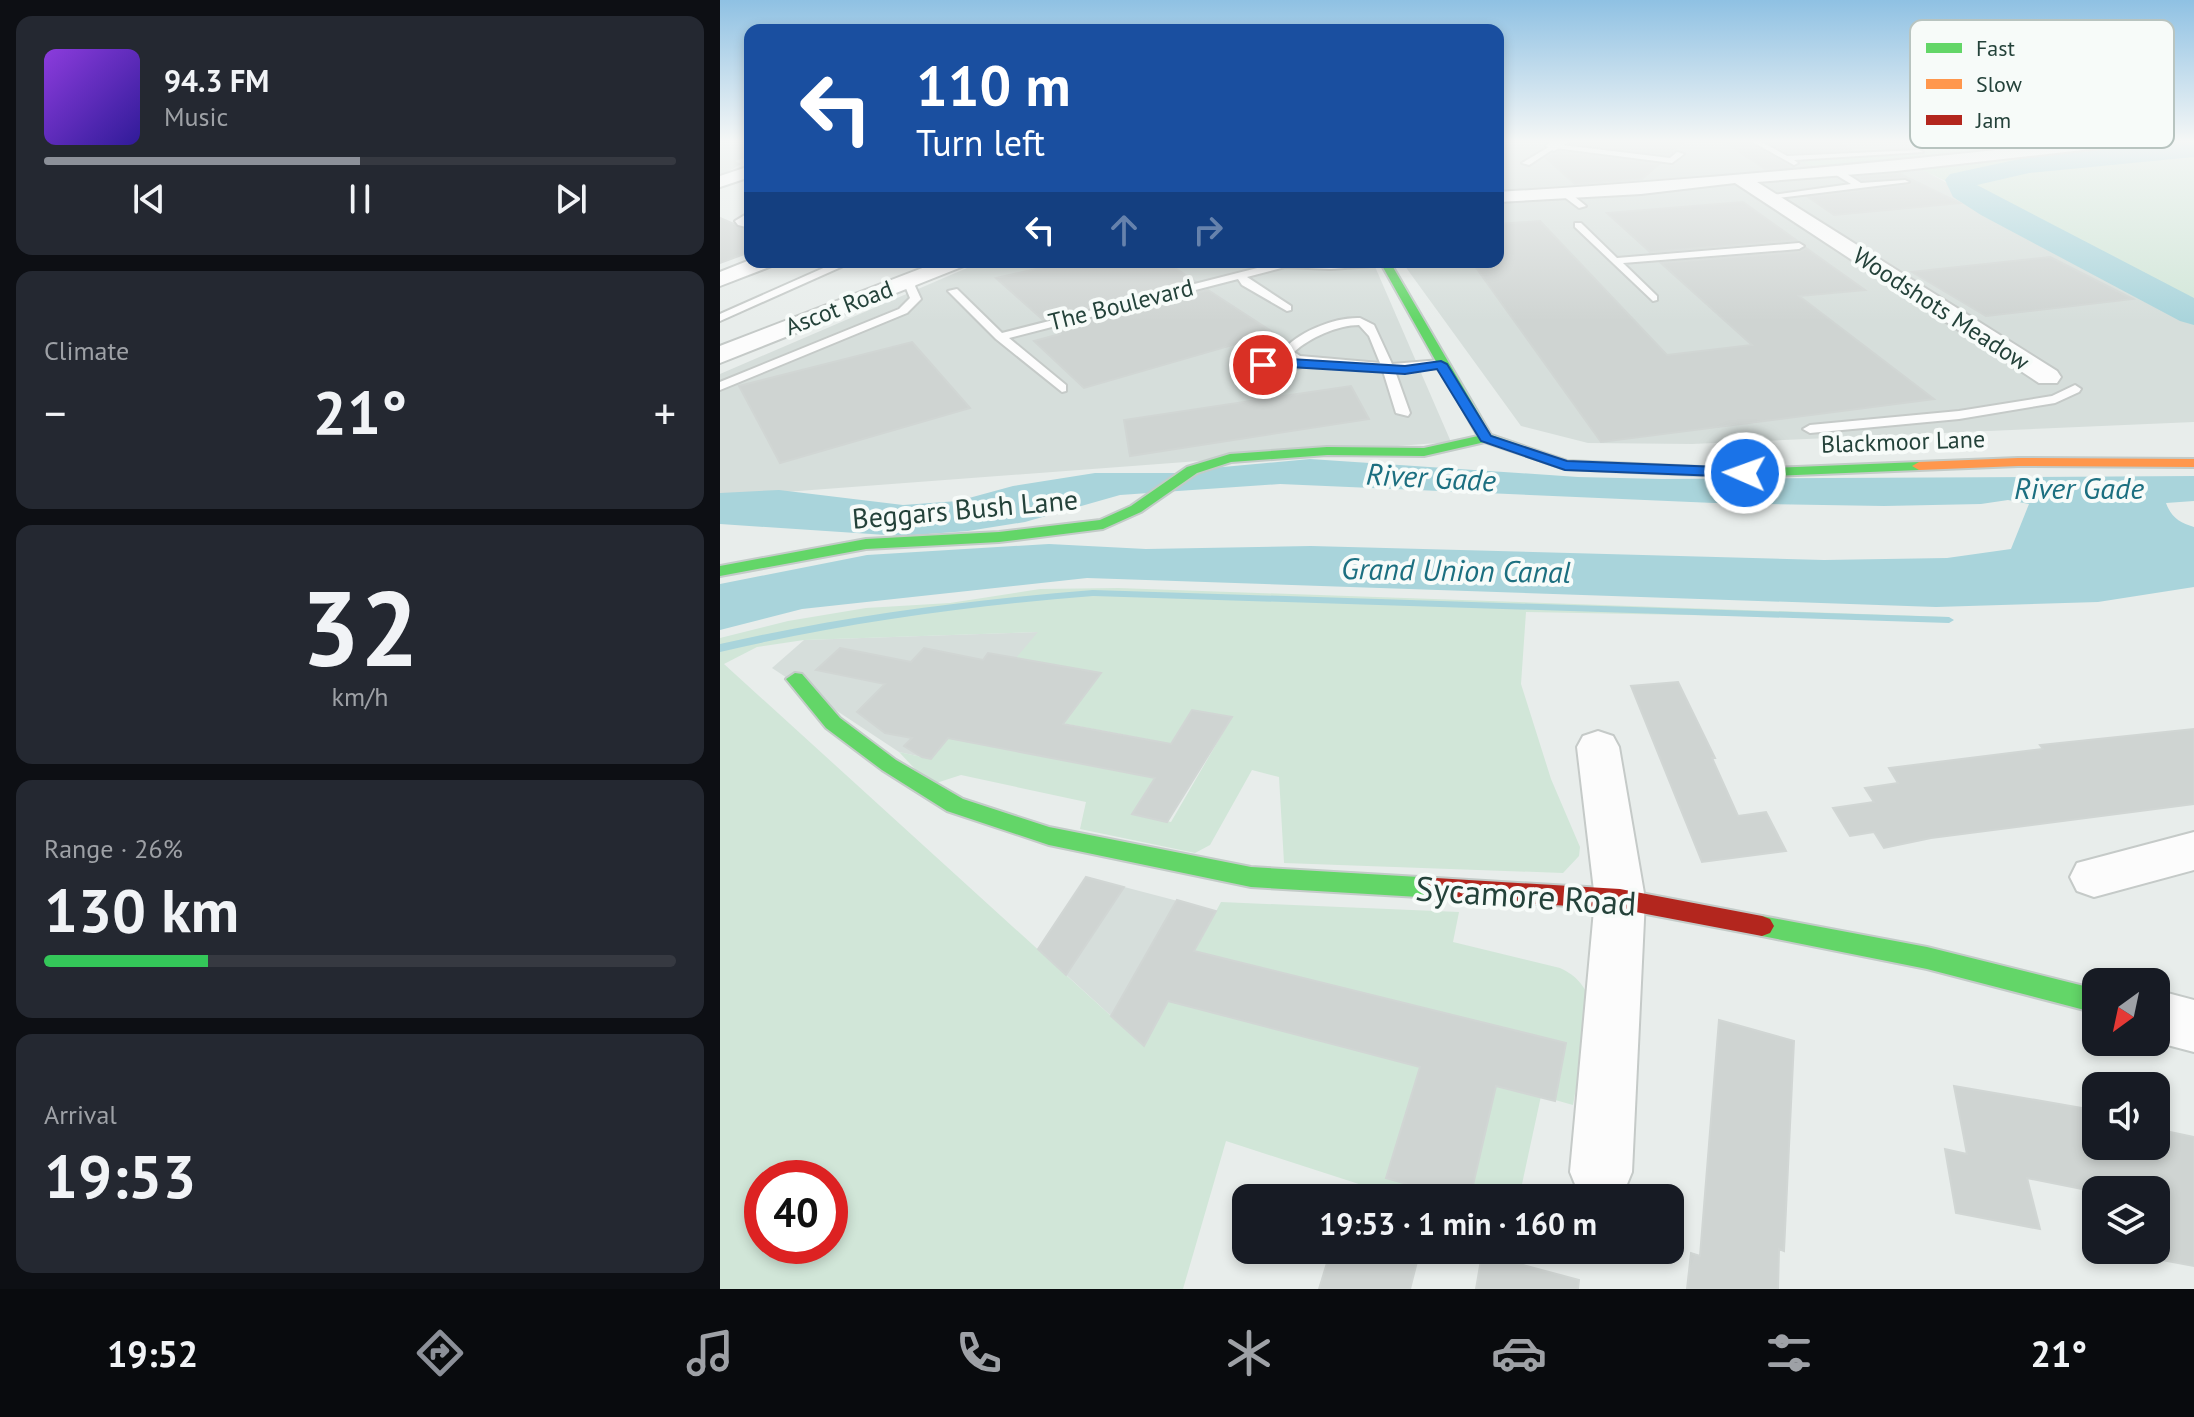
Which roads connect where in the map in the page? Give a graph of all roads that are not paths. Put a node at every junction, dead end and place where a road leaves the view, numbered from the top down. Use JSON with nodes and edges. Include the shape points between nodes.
{"nodes":[{"id":1,"x":1576,"y":201,"type":"edge"},
{"id":2,"x":1777,"y":201,"type":"edge"},
{"id":3,"x":1582,"y":206,"type":"dead end"},
{"id":4,"x":1578,"y":225,"type":"dead end"},
{"id":5,"x":1834,"y":240,"type":"junction"},
{"id":6,"x":1799,"y":246,"type":"joint"},
{"id":7,"x":1615,"y":261,"type":"junction"},
{"id":8,"x":749,"y":268,"type":"edge"},
{"id":9,"x":832,"y":268,"type":"edge"},
{"id":10,"x":1246,"y":268,"type":"edge"},
{"id":11,"x":1269,"y":268,"type":"edge"},
{"id":12,"x":1388,"y":268,"type":"edge"},
{"id":13,"x":919,"y":270,"type":"edge"},
{"id":14,"x":1253,"y":272,"type":"junction"},
{"id":15,"x":1240,"y":275,"type":"junction"},
{"id":16,"x":720,"y":279,"type":"edge"},
{"id":17,"x":953,"y":291,"type":"dead end"},
{"id":18,"x":1653,"y":298,"type":"dead end"},
{"id":19,"x":1287,"y":308,"type":"dead end"},
{"id":20,"x":720,"y":318,"type":"edge"},
{"id":21,"x":1000,"y":337,"type":"junction"},
{"id":22,"x":720,"y":342,"type":"edge"},
{"id":23,"x":720,"y":355,"type":"edge"},
{"id":24,"x":1441,"y":364,"type":"junction"},
{"id":25,"x":1368,"y":367,"type":"junction"},
{"id":26,"x":1386,"y":368,"type":"junction"},
{"id":27,"x":2048,"y":377,"type":"dead end"},
{"id":28,"x":720,"y":386,"type":"edge"},
{"id":29,"x":1062,"y":388,"type":"dead end"},
{"id":30,"x":1255,"y":388,"type":"dead end"},
{"id":31,"x":2075,"y":389,"type":"dead end"},
{"id":32,"x":1403,"y":413,"type":"dead end"},
{"id":33,"x":1810,"y":429,"type":"dead end"},
{"id":34,"x":1486,"y":438,"type":"junction"},
{"id":35,"x":2194,"y":463,"type":"edge"},
{"id":36,"x":720,"y":571,"type":"edge"},
{"id":37,"x":795,"y":679,"type":"dead end"},
{"id":38,"x":1598,"y":747,"type":"dead end"},
{"id":39,"x":2194,"y":851,"type":"edge"},
{"id":40,"x":2094,"y":877,"type":"dead end"},
{"id":41,"x":1620,"y":899,"type":"junction"},
{"id":42,"x":2082,"y":997,"type":"edge"},
{"id":43,"x":2170,"y":1020,"type":"edge"},
{"id":44,"x":2194,"y":1026,"type":"edge"},
{"id":45,"x":1601,"y":1172,"type":"dead end"}],
"edges":[{"from":1,"to":3,"type":"lane"},
{"from":2,"to":5,"type":"street","name":"Woodshots Meadow"},
{"from":4,"to":7,"type":"lane"},
{"from":5,"to":6,"type":"street","name":"Woodshots Meadow"},
{"from":5,"to":27,"type":"street","name":"Woodshots Meadow"},
{"from":6,"to":7,"type":"lane"},
{"from":7,"to":18,"type":"lane"},
{"from":8,"to":16,"type":"street"},
{"from":9,"to":20,"type":"lane"},
{"from":10,"to":14,"type":"lane"},
{"from":11,"to":14,"type":"lane","name":"The Boulevard"},
{"from":12,"to":24,"type":"street"},
{"from":13,"to":22,"type":"street","name":"Ascot Road"},
{"from":13,"to":23,"type":"street","name":"Ascot Road"},
{"from":13,"to":28,"type":"lane","via":[[910,286],[916,299],[903,311]]},
{"from":14,"to":15,"type":"lane","name":"The Boulevard"},
{"from":15,"to":19,"type":"lane"},
{"from":15,"to":21,"type":"lane","name":"The Boulevard"},
{"from":17,"to":21,"type":"lane","name":"The Boulevard"},
{"from":21,"to":29,"type":"lane","name":"The Boulevard"},
{"from":24,"to":26,"type":"lane"},
{"from":24,"to":34,"type":"street"},
{"from":25,"to":26,"type":"lane"},
{"from":25,"to":26,"type":"lane","via":[[1297,359],[1287,353],[1303,340],[1360,321],[1372,327]]},
{"from":25,"to":30,"type":"lane","via":[[1263,365],[1245,370]]},
{"from":26,"to":32,"type":"lane"},
{"from":31,"to":33,"type":"lane","via":[[2055,399],[1959,415]]},
{"from":34,"to":35,"type":"street","name":"Blackmoor Lane","via":[[1565,465],[1745,473],[2018,462]]},
{"from":34,"to":36,"type":"street","name":"Beggars Bush Lane","via":[[1424,452],[1230,458],[1192,470],[1136,509],[1103,524],[999,537],[866,544]]},
{"from":37,"to":41,"type":"street","name":"Sycamore Road","via":[[833,723],[889,765],[955,805],[1049,836],[1251,877]]},
{"from":38,"to":41,"type":"street"},
{"from":39,"to":40,"type":"street"},
{"from":41,"to":42,"type":"street","name":"Sycamore Road","via":[[1927,958]]},
{"from":41,"to":45,"type":"street"},
{"from":43,"to":44,"type":"street"}]}
